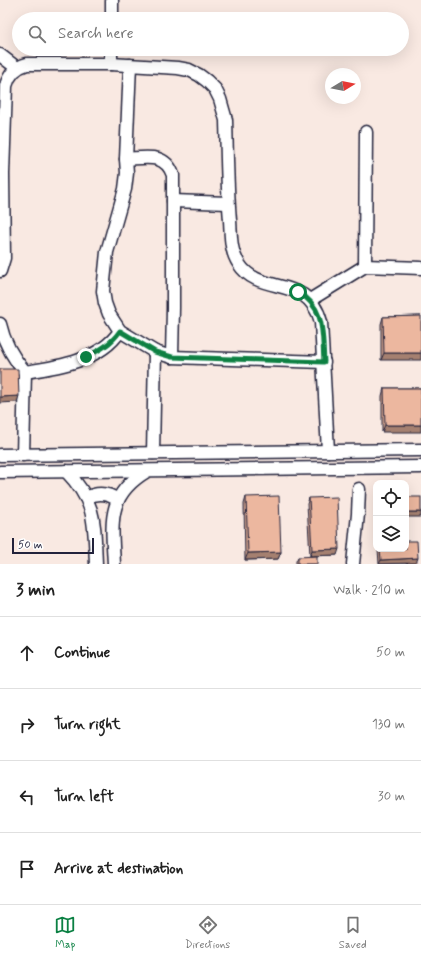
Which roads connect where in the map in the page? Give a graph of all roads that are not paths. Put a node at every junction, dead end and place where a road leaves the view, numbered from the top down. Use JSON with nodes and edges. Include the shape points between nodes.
{"nodes":[{"id":1,"x":112,"y":0,"type":"edge"},
{"id":2,"x":112,"y":12,"type":"edge"},
{"id":3,"x":0,"y":55,"type":"edge"},
{"id":4,"x":111,"y":56,"type":"edge"},
{"id":5,"x":111,"y":64,"type":"junction"},
{"id":6,"x":130,"y":65,"type":"junction"},
{"id":7,"x":17,"y":68,"type":"junction"},
{"id":8,"x":366,"y":132,"type":"dead end"},
{"id":9,"x":126,"y":159,"type":"junction"},
{"id":10,"x":1,"y":173,"type":"edge"},
{"id":11,"x":173,"y":201,"type":"junction"},
{"id":12,"x":228,"y":202,"type":"junction"},
{"id":13,"x":365,"y":266,"type":"junction"},
{"id":14,"x":421,"y":268,"type":"edge"},
{"id":15,"x":0,"y":271,"type":"edge"},
{"id":16,"x":310,"y":300,"type":"junction"},
{"id":17,"x":0,"y":324,"type":"edge"},
{"id":18,"x":120,"y":331,"type":"junction"},
{"id":19,"x":155,"y":352,"type":"junction"},
{"id":20,"x":172,"y":357,"type":"junction"},
{"id":21,"x":324,"y":362,"type":"junction"},
{"id":22,"x":25,"y":372,"type":"junction"},
{"id":23,"x":421,"y":450,"type":"edge"},
{"id":24,"x":350,"y":451,"type":"junction"},
{"id":25,"x":328,"y":452,"type":"junction"},
{"id":26,"x":153,"y":453,"type":"junction"},
{"id":27,"x":0,"y":455,"type":"edge"},
{"id":28,"x":23,"y":455,"type":"junction"},
{"id":29,"x":351,"y":467,"type":"junction"},
{"id":30,"x":421,"y":467,"type":"edge"},
{"id":31,"x":147,"y":470,"type":"junction"},
{"id":32,"x":66,"y":471,"type":"junction"},
{"id":33,"x":0,"y":472,"type":"edge"},
{"id":34,"x":359,"y":489,"type":"dead end"},
{"id":35,"x":86,"y":498,"type":"junction"},
{"id":36,"x":118,"y":500,"type":"junction"},
{"id":37,"x":96,"y":564,"type":"edge"},
{"id":38,"x":114,"y":564,"type":"edge"},
{"id":39,"x":353,"y":564,"type":"edge"}],
"edges":[{"from":1,"to":2,"type":"street"},
{"from":3,"to":7,"type":"street"},
{"from":4,"to":5,"type":"street"},
{"from":5,"to":6,"type":"street"},
{"from":5,"to":7,"type":"street","via":[[33,63]]},
{"from":6,"to":9,"type":"street"},
{"from":6,"to":12,"type":"street","via":[[189,70],[207,81],[215,90],[226,120]]},
{"from":7,"to":10,"type":"street","via":[[6,86]]},
{"from":8,"to":13,"type":"street"},
{"from":9,"to":11,"type":"street","via":[[156,158],[168,164],[173,174]]},
{"from":9,"to":18,"type":"street","via":[[125,189],[107,252],[103,291],[104,304]]},
{"from":10,"to":15,"type":"street","via":[[4,258]]},
{"from":11,"to":12,"type":"street"},
{"from":11,"to":20,"type":"street"},
{"from":12,"to":16,"type":"street","via":[[233,251],[240,266],[252,277],[298,292]]},
{"from":13,"to":14,"type":"street"},
{"from":13,"to":16,"type":"street"},
{"from":16,"to":21,"type":"street","via":[[321,322]]},
{"from":17,"to":22,"type":"street","via":[[13,358]]},
{"from":18,"to":19,"type":"street"},
{"from":18,"to":22,"type":"street","via":[[114,340],[86,357],[57,368]]},
{"from":19,"to":20,"type":"street"},
{"from":19,"to":26,"type":"street"},
{"from":20,"to":21,"type":"street"},
{"from":21,"to":25,"type":"street"},
{"from":22,"to":28,"type":"street"},
{"from":23,"to":24,"type":"street"},
{"from":24,"to":25,"type":"street"},
{"from":24,"to":29,"type":"street"},
{"from":25,"to":26,"type":"street"},
{"from":26,"to":28,"type":"street"},
{"from":27,"to":28,"type":"street"},
{"from":29,"to":30,"type":"street"},
{"from":29,"to":31,"type":"street"},
{"from":31,"to":32,"type":"street"},
{"from":31,"to":36,"type":"street","via":[[132,480]]},
{"from":32,"to":33,"type":"street"},
{"from":32,"to":35,"type":"street"},
{"from":34,"to":39,"type":"street"},
{"from":35,"to":36,"type":"street","via":[[108,494]]},
{"from":35,"to":37,"type":"street","via":[[94,520]]},
{"from":36,"to":38,"type":"street","via":[[112,523]]}]}
